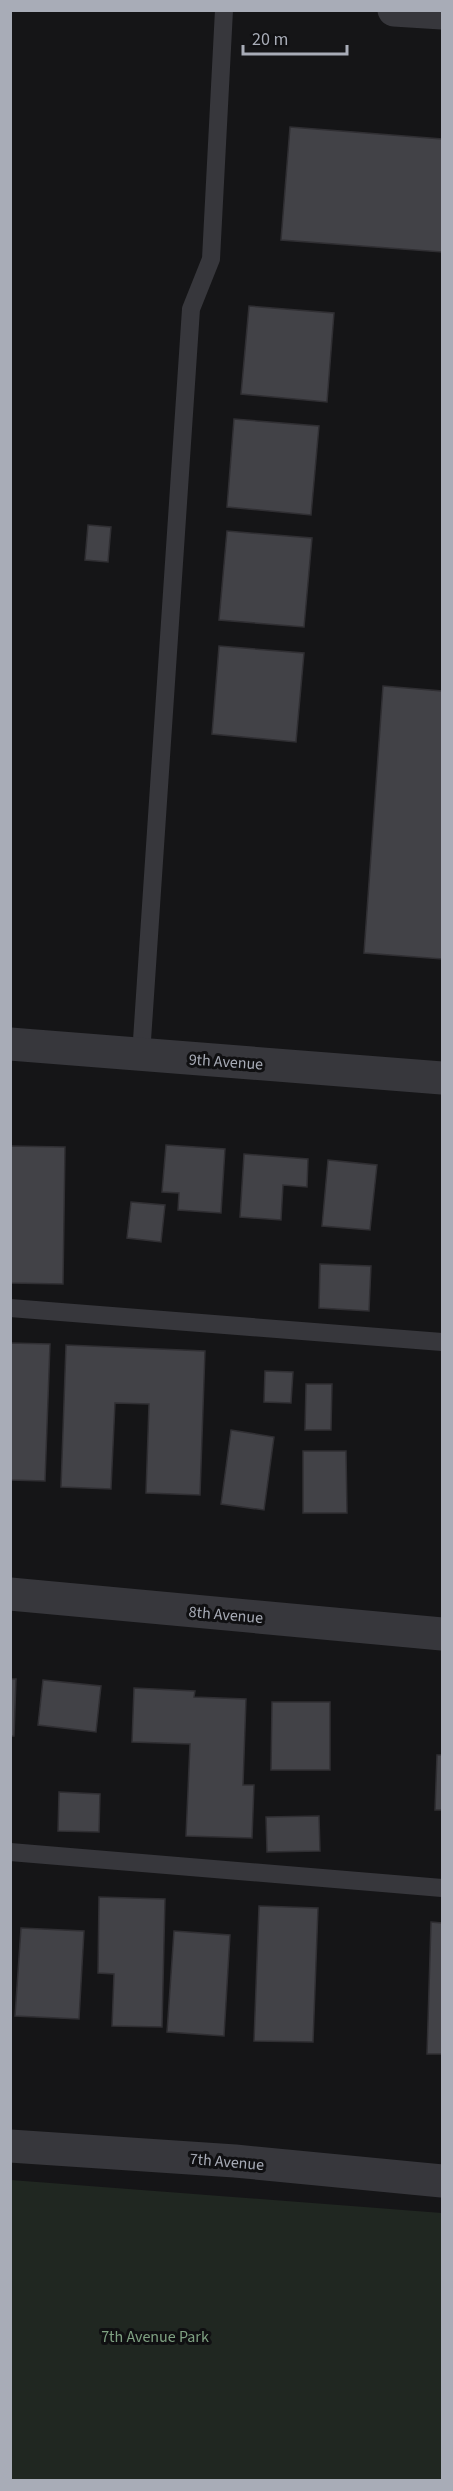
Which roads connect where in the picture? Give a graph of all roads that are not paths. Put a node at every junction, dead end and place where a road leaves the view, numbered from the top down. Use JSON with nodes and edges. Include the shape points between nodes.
{"nodes":[{"id":1,"x":224,"y":10,"type":"edge"},
{"id":2,"x":394,"y":10,"type":"edge"},
{"id":3,"x":442,"y":13,"type":"edge"},
{"id":4,"x":10,"y":1044,"type":"edge"},
{"id":5,"x":141,"y":1054,"type":"junction"},
{"id":6,"x":442,"y":1078,"type":"edge"},
{"id":7,"x":10,"y":1308,"type":"edge"},
{"id":8,"x":442,"y":1342,"type":"edge"},
{"id":9,"x":10,"y":1594,"type":"edge"},
{"id":10,"x":442,"y":1634,"type":"edge"},
{"id":11,"x":10,"y":1852,"type":"edge"},
{"id":12,"x":442,"y":1888,"type":"edge"},
{"id":13,"x":10,"y":2146,"type":"edge"},
{"id":14,"x":442,"y":2181,"type":"edge"}],
"edges":[{"from":1,"to":5,"type":"lane","via":[[210,259],[191,309]]},
{"from":2,"to":3,"type":"street"},
{"from":4,"to":5,"type":"street","name":"9th Avenue"},
{"from":5,"to":6,"type":"street","name":"9th Avenue"},
{"from":7,"to":8,"type":"lane"},
{"from":9,"to":10,"type":"street","name":"8th Avenue"},
{"from":11,"to":12,"type":"lane"},
{"from":13,"to":14,"type":"street","name":"7th Avenue","via":[[235,2161]]}]}
